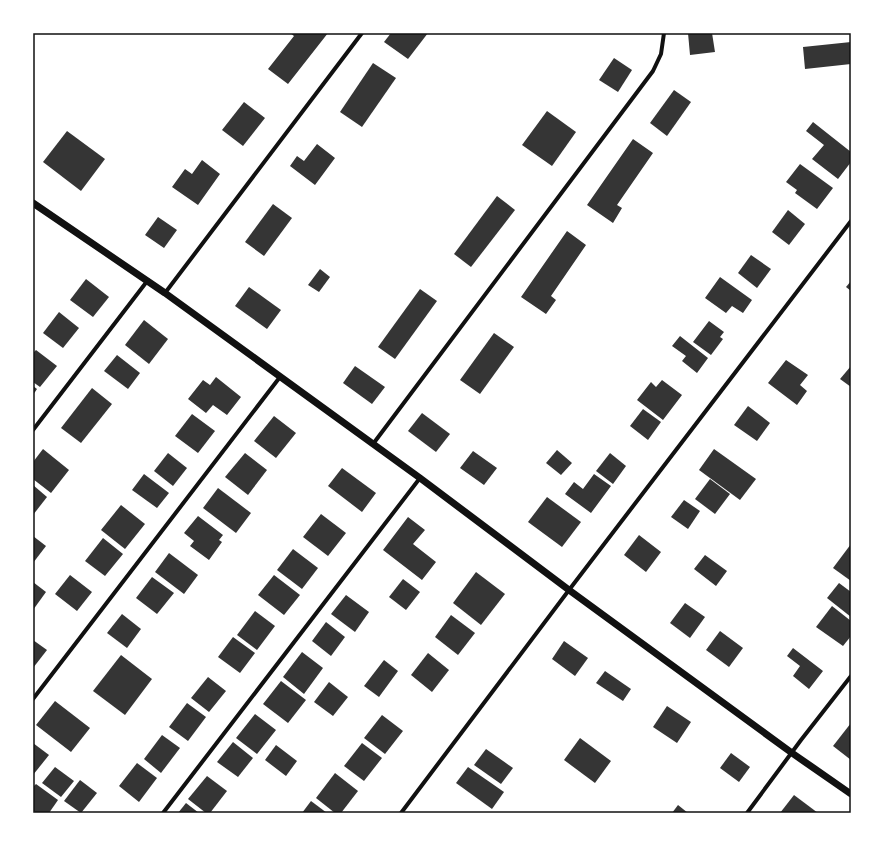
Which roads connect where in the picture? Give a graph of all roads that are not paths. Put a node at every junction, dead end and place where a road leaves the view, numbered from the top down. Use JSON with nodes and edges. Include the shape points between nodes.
{"nodes":[{"id":1,"x":362,"y":33,"type":"edge"},
{"id":2,"x":664,"y":33,"type":"edge"},
{"id":3,"x":33,"y":203,"type":"edge"},
{"id":4,"x":851,"y":222,"type":"edge"},
{"id":5,"x":148,"y":280,"type":"junction"},
{"id":6,"x":165,"y":293,"type":"junction"},
{"id":7,"x":280,"y":377,"type":"junction"},
{"id":8,"x":33,"y":430,"type":"edge"},
{"id":9,"x":373,"y":444,"type":"junction"},
{"id":10,"x":420,"y":478,"type":"junction"},
{"id":11,"x":569,"y":590,"type":"junction"},
{"id":12,"x":851,"y":676,"type":"edge"},
{"id":13,"x":33,"y":699,"type":"edge"},
{"id":14,"x":792,"y":753,"type":"junction"},
{"id":15,"x":851,"y":794,"type":"edge"},
{"id":16,"x":163,"y":813,"type":"edge"},
{"id":17,"x":401,"y":813,"type":"edge"},
{"id":18,"x":747,"y":813,"type":"edge"}],
"edges":[{"from":1,"to":6,"type":"street"},
{"from":2,"to":9,"type":"street","via":[[661,54],[652,71]]},
{"from":3,"to":5,"type":"street"},
{"from":4,"to":11,"type":"street"},
{"from":5,"to":6,"type":"street"},
{"from":5,"to":8,"type":"street"},
{"from":6,"to":7,"type":"street"},
{"from":7,"to":9,"type":"street"},
{"from":7,"to":13,"type":"street"},
{"from":9,"to":10,"type":"street"},
{"from":10,"to":11,"type":"street"},
{"from":10,"to":16,"type":"street"},
{"from":11,"to":14,"type":"street"},
{"from":11,"to":17,"type":"street"},
{"from":12,"to":14,"type":"street"},
{"from":14,"to":15,"type":"street"},
{"from":14,"to":18,"type":"street"}]}
